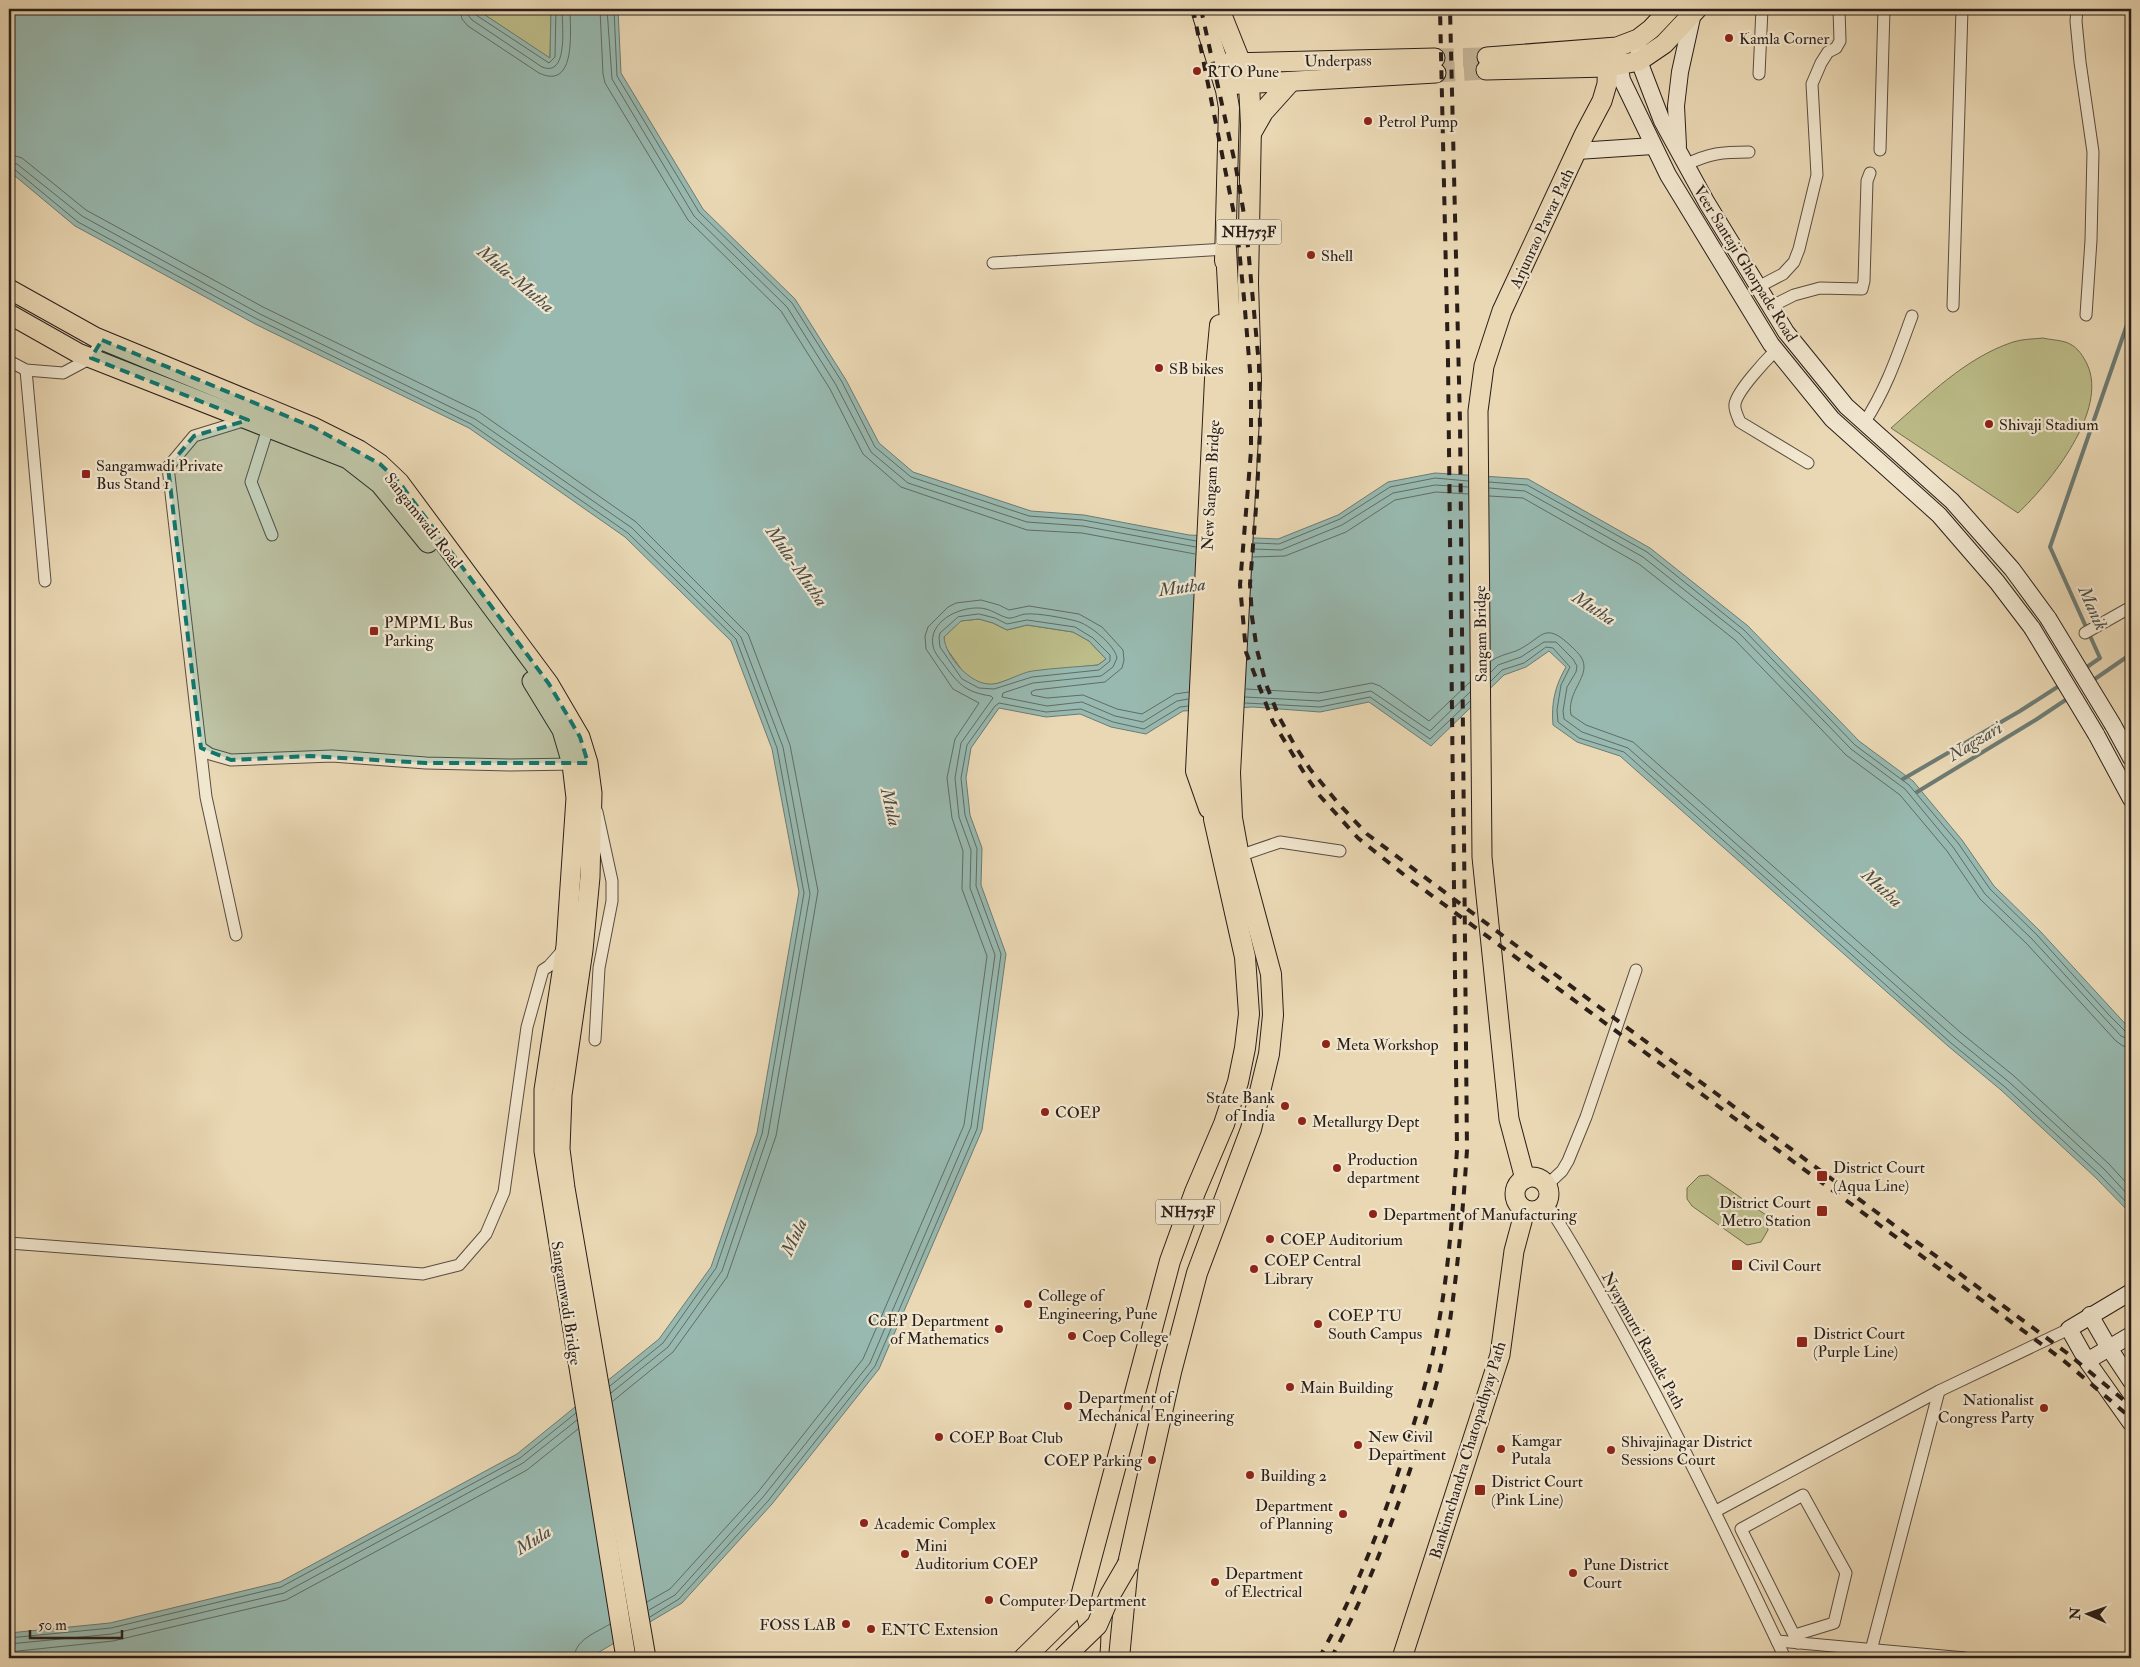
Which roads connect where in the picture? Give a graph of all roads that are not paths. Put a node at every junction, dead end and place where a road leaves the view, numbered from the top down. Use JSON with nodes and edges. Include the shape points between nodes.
{"nodes":[{"id":1,"x":1201,"y":9,"type":"edge"},
{"id":2,"x":1220,"y":9,"type":"edge"},
{"id":3,"x":1670,"y":9,"type":"edge"},
{"id":4,"x":1762,"y":9,"type":"edge"},
{"id":5,"x":1840,"y":9,"type":"edge"},
{"id":6,"x":1884,"y":9,"type":"edge"},
{"id":7,"x":1962,"y":9,"type":"edge"},
{"id":8,"x":2077,"y":9,"type":"edge"},
{"id":9,"x":1695,"y":11,"type":"edge"},
{"id":10,"x":1638,"y":39,"type":"junction"},
{"id":11,"x":1606,"y":48,"type":"junction"},
{"id":12,"x":1639,"y":61,"type":"junction"},
{"id":13,"x":1241,"y":63,"type":"junction"},
{"id":14,"x":1218,"y":64,"type":"junction"},
{"id":15,"x":1587,"y":67,"type":"junction"},
{"id":16,"x":1616,"y":71,"type":"junction"},
{"id":17,"x":1759,"y":74,"type":"dead end"},
{"id":18,"x":1290,"y":82,"type":"junction"},
{"id":19,"x":1249,"y":84,"type":"junction"},
{"id":20,"x":1224,"y":85,"type":"junction"},
{"id":21,"x":1592,"y":120,"type":"junction"},
{"id":22,"x":1251,"y":133,"type":"junction"},
{"id":23,"x":1653,"y":146,"type":"junction"},
{"id":24,"x":1880,"y":150,"type":"dead end"},
{"id":25,"x":1577,"y":151,"type":"junction"},
{"id":26,"x":1749,"y":152,"type":"dead end"},
{"id":27,"x":1682,"y":158,"type":"junction"},
{"id":28,"x":1870,"y":173,"type":"dead end"},
{"id":29,"x":1226,"y":249,"type":"junction"},
{"id":30,"x":993,"y":263,"type":"dead end"},
{"id":31,"x":1758,"y":287,"type":"junction"},
{"id":32,"x":9,"y":289,"type":"edge"},
{"id":33,"x":1953,"y":306,"type":"dead end"},
{"id":34,"x":1770,"y":307,"type":"junction"},
{"id":35,"x":9,"y":314,"type":"edge"},
{"id":36,"x":2086,"y":315,"type":"dead end"},
{"id":37,"x":1912,"y":316,"type":"dead end"},
{"id":38,"x":1240,"y":339,"type":"junction"},
{"id":39,"x":102,"y":340,"type":"junction"},
{"id":40,"x":1776,"y":350,"type":"junction"},
{"id":41,"x":91,"y":358,"type":"junction"},
{"id":42,"x":9,"y":361,"type":"edge"},
{"id":43,"x":26,"y":370,"type":"junction"},
{"id":44,"x":1233,"y":380,"type":"junction"},
{"id":45,"x":1478,"y":411,"type":"joint"},
{"id":46,"x":248,"y":420,"type":"junction"},
{"id":47,"x":1864,"y":423,"type":"junction"},
{"id":48,"x":268,"y":428,"type":"junction"},
{"id":49,"x":1808,"y":463,"type":"dead end"},
{"id":50,"x":272,"y":535,"type":"dead end"},
{"id":51,"x":1984,"y":537,"type":"junction"},
{"id":52,"x":1971,"y":552,"type":"junction"},
{"id":53,"x":45,"y":581,"type":"dead end"},
{"id":54,"x":2131,"y":607,"type":"edge"},
{"id":55,"x":2090,"y":630,"type":"dead end"},
{"id":56,"x":201,"y":748,"type":"junction"},
{"id":57,"x":2128,"y":752,"type":"edge"},
{"id":58,"x":2108,"y":756,"type":"junction"},
{"id":59,"x":580,"y":763,"type":"junction"},
{"id":60,"x":1213,"y":772,"type":"junction"},
{"id":61,"x":584,"y":796,"type":"junction"},
{"id":62,"x":2131,"y":799,"type":"edge"},
{"id":63,"x":1340,"y":851,"type":"dead end"},
{"id":64,"x":1239,"y":856,"type":"junction"},
{"id":65,"x":236,"y":935,"type":"dead end"},
{"id":66,"x":574,"y":948,"type":"junction"},
{"id":67,"x":1636,"y":970,"type":"dead end"},
{"id":68,"x":595,"y":1040,"type":"dead end"},
{"id":69,"x":1525,"y":1179,"type":"junction"},
{"id":70,"x":557,"y":1193,"type":"junction"},
{"id":71,"x":1546,"y":1194,"type":"junction"},
{"id":72,"x":1525,"y":1210,"type":"junction"},
{"id":73,"x":9,"y":1243,"type":"edge"},
{"id":74,"x":2131,"y":1292,"type":"edge"},
{"id":75,"x":2090,"y":1315,"type":"junction"},
{"id":76,"x":2069,"y":1329,"type":"junction"},
{"id":77,"x":2130,"y":1335,"type":"edge"},
{"id":78,"x":2109,"y":1348,"type":"junction"},
{"id":79,"x":2087,"y":1361,"type":"junction"},
{"id":80,"x":2131,"y":1380,"type":"edge"},
{"id":81,"x":1938,"y":1391,"type":"junction"},
{"id":82,"x":2131,"y":1423,"type":"edge"},
{"id":83,"x":1716,"y":1511,"type":"junction"},
{"id":84,"x":1128,"y":1564,"type":"junction"},
{"id":85,"x":1079,"y":1604,"type":"junction"},
{"id":86,"x":1060,"y":1623,"type":"junction"},
{"id":87,"x":1796,"y":1639,"type":"junction"},
{"id":88,"x":1777,"y":1641,"type":"junction"},
{"id":89,"x":1870,"y":1654,"type":"edge"},
{"id":90,"x":1085,"y":1655,"type":"edge"},
{"id":91,"x":626,"y":1658,"type":"edge"},
{"id":92,"x":646,"y":1658,"type":"edge"},
{"id":93,"x":1024,"y":1658,"type":"edge"},
{"id":94,"x":1063,"y":1658,"type":"edge"},
{"id":95,"x":1072,"y":1658,"type":"edge"},
{"id":96,"x":1119,"y":1658,"type":"edge"},
{"id":97,"x":1402,"y":1658,"type":"edge"},
{"id":98,"x":1786,"y":1658,"type":"edge"},
{"id":99,"x":1965,"y":1658,"type":"edge"}],
"edges":[{"from":1,"to":14,"type":"highway","number":"NH753F"},
{"from":2,"to":13,"type":"highway","number":"NH753F"},
{"from":3,"to":10,"type":"main road"},
{"from":4,"to":17,"type":"street"},
{"from":5,"to":31,"type":"street","via":[[1840,41],[1820,63],[1812,84],[1817,175],[1799,249],[1794,262],[1782,274]]},
{"from":6,"to":24,"type":"street"},
{"from":7,"to":33,"type":"street"},
{"from":8,"to":36,"type":"street","via":[[2080,62],[2093,152]]},
{"from":9,"to":12,"type":"main road","via":[[1664,44]]},
{"from":9,"to":27,"type":"main road","via":[[1680,71],[1676,106]]},
{"from":10,"to":11,"type":"main road"},
{"from":10,"to":12,"type":"main road","name":"Veer Santaji Ghorpade Road"},
{"from":11,"to":15,"type":"main road","via":[[1486,64]]},
{"from":11,"to":16,"type":"main road","name":"Arjunrao Pawar Path"},
{"from":12,"to":16,"type":"main road"},
{"from":12,"to":27,"type":"main road","name":"Veer Santaji Ghorpade Road","via":[[1662,121]]},
{"from":13,"to":14,"type":"main road","name":"Underpass"},
{"from":13,"to":18,"type":"main road","name":"Underpass","via":[[1436,66]]},
{"from":13,"to":19,"type":"highway","number":"NH753F"},
{"from":14,"to":20,"type":"highway","number":"NH753F"},
{"from":15,"to":16,"type":"main road"},
{"from":15,"to":21,"type":"main road","via":[[1596,85]]},
{"from":16,"to":21,"type":"main road","name":"Arjunrao Pawar Path"},
{"from":16,"to":23,"type":"main road","name":"Veer Santaji Ghorpade Road"},
{"from":18,"to":19,"type":"main road","name":"Underpass"},
{"from":18,"to":22,"type":"highway","via":[[1263,112]]},
{"from":19,"to":20,"type":"main road","name":"Underpass"},
{"from":19,"to":22,"type":"highway","number":"NH753F"},
{"from":20,"to":29,"type":"highway","number":"NH753F","via":[[1229,108]]},
{"from":21,"to":25,"type":"main road","name":"Arjunrao Pawar Path"},
{"from":22,"to":38,"type":"highway","number":"NH753F","via":[[1248,283]]},
{"from":23,"to":25,"type":"main road"},
{"from":23,"to":40,"type":"main road","name":"Veer Santaji Ghorpade Road"},
{"from":25,"to":45,"type":"main road","name":"Arjunrao Pawar Path","via":[[1502,311],[1484,366]]},
{"from":26,"to":27,"type":"street"},
{"from":27,"to":31,"type":"main road","name":"Veer Santaji Ghorpade Road"},
{"from":28,"to":34,"type":"street","via":[[1862,289],[1820,288],[1794,295]]},
{"from":29,"to":30,"type":"street"},
{"from":29,"to":38,"type":"highway","number":"NH753F"},
{"from":29,"to":44,"type":"highway","number":"NH753F","via":[[1225,282]]},
{"from":31,"to":34,"type":"main road","name":"Veer Santaji Ghorpade Road"},
{"from":32,"to":39,"type":"main road","name":"Sangamwadi Road"},
{"from":34,"to":47,"type":"main road","name":"Veer Santaji Ghorpade Road","via":[[1822,377]]},
{"from":35,"to":41,"type":"main road","name":"Sangamwadi Road"},
{"from":37,"to":47,"type":"street","via":[[1890,378]]},
{"from":38,"to":44,"type":"highway","number":"NH753F"},
{"from":39,"to":41,"type":"street"},
{"from":39,"to":59,"type":"main road","name":"Sangamwadi Road","via":[[313,427],[380,464],[399,482],[549,684],[580,737]]},
{"from":40,"to":49,"type":"street","via":[[1746,385],[1735,403],[1736,413],[1740,422]]},
{"from":40,"to":52,"type":"main road","name":"Veer Santaji Ghorpade Road","via":[[1832,419],[1939,515]]},
{"from":41,"to":43,"type":"street","via":[[63,372]]},
{"from":41,"to":46,"type":"main road","name":"Sangamwadi Road"},
{"from":42,"to":43,"type":"street"},
{"from":43,"to":53,"type":"street"},
{"from":44,"to":60,"type":"highway","number":"NH753F"},
{"from":44,"to":60,"type":"highway","name":"New Sangam Bridge","number":"NH753F"},
{"from":45,"to":69,"type":"main road","name":"Sangam Bridge","via":[[1482,857],[1509,1119]]},
{"from":46,"to":48,"type":"main road","name":"Sangamwadi Road"},
{"from":46,"to":56,"type":"street","via":[[194,436],[168,467]]},
{"from":47,"to":51,"type":"main road","name":"Veer Santaji Ghorpade Road","via":[[1952,502]]},
{"from":48,"to":50,"type":"street","via":[[251,482]]},
{"from":48,"to":59,"type":"main road","name":"Sangamwadi Road","via":[[348,459],[380,484],[421,532],[518,662]]},
{"from":51,"to":52,"type":"main road"},
{"from":51,"to":57,"type":"main road","name":"Veer Santaji Ghorpade Road","bridge":true,"via":[[2048,618]]},
{"from":52,"to":58,"type":"main road","name":"Veer Santaji Ghorpade Road","bridge":true,"via":[[2032,628]]},
{"from":54,"to":55,"type":"street"},
{"from":56,"to":59,"type":"street","via":[[231,760],[325,756],[426,764]]},
{"from":56,"to":65,"type":"street","via":[[206,797]]},
{"from":57,"to":58,"type":"main road"},
{"from":58,"to":62,"type":"main road","name":"Veer Santaji Ghorpade Road"},
{"from":59,"to":61,"type":"main road","name":"Sangamwadi Road"},
{"from":60,"to":64,"type":"highway","number":"NH753F","via":[[1233,826]]},
{"from":60,"to":85,"type":"highway","number":"NH753F","via":[[1204,796],[1214,819],[1245,957],[1249,1014],[1245,1048],[1224,1124],[1170,1261]]},
{"from":61,"to":66,"type":"main road","name":"Sangamwadi Road"},
{"from":61,"to":68,"type":"street","via":[[612,881],[612,901],[598,968]]},
{"from":63,"to":64,"type":"street","via":[[1280,842]]},
{"from":64,"to":84,"type":"highway","number":"NH753F","via":[[1271,974],[1273,1015],[1269,1054],[1250,1129],[1197,1272]]},
{"from":66,"to":70,"type":"main road","name":"Sangamwadi Bridge","via":[[544,1090],[544,1151]]},
{"from":66,"to":73,"type":"street","via":[[542,970],[527,1028],[504,1192],[486,1234],[459,1265],[423,1274]]},
{"from":67,"to":71,"type":"street","via":[[1579,1135],[1562,1171]]},
{"from":69,"to":71,"type":"main road","via":[[1539,1179]]},
{"from":69,"to":72,"type":"main road","via":[[1515,1194],[1518,1204]]},
{"from":70,"to":91,"type":"main road","name":"Sangamwadi Bridge"},
{"from":70,"to":92,"type":"main road","name":"Sangamwadi Bridge"},
{"from":71,"to":72,"type":"main road","via":[[1534,1211]]},
{"from":71,"to":83,"type":"street","name":"Nyaymurti Ranade Path"},
{"from":72,"to":97,"type":"main road","name":"Bankimchandra Chatopadhyay Path","via":[[1514,1251],[1500,1355]]},
{"from":74,"to":75,"type":"main road"},
{"from":75,"to":76,"type":"main road"},
{"from":75,"to":78,"type":"main road"},
{"from":76,"to":79,"type":"main road"},
{"from":76,"to":81,"type":"street"},
{"from":77,"to":78,"type":"main road"},
{"from":78,"to":79,"type":"main road"},
{"from":78,"to":80,"type":"main road"},
{"from":79,"to":82,"type":"main road"},
{"from":81,"to":83,"type":"street"},
{"from":81,"to":89,"type":"street"},
{"from":83,"to":88,"type":"street","name":"Nyaymurti Ranade Path"},
{"from":84,"to":94,"type":"highway","bridge":true,"via":[[1097,1625]]},
{"from":84,"to":96,"type":"highway"},
{"from":85,"to":86,"type":"highway"},
{"from":85,"to":90,"type":"highway","via":[[1089,1621]]},
{"from":86,"to":93,"type":"highway"},
{"from":86,"to":95,"type":"highway"},
{"from":87,"to":87,"type":"street","via":[[1741,1529],[1803,1495],[1846,1572],[1834,1622]]},
{"from":87,"to":88,"type":"street"},
{"from":87,"to":89,"type":"street"},
{"from":88,"to":98,"type":"street","name":"Nyaymurti Ranade Path"},
{"from":89,"to":99,"type":"street"}]}
